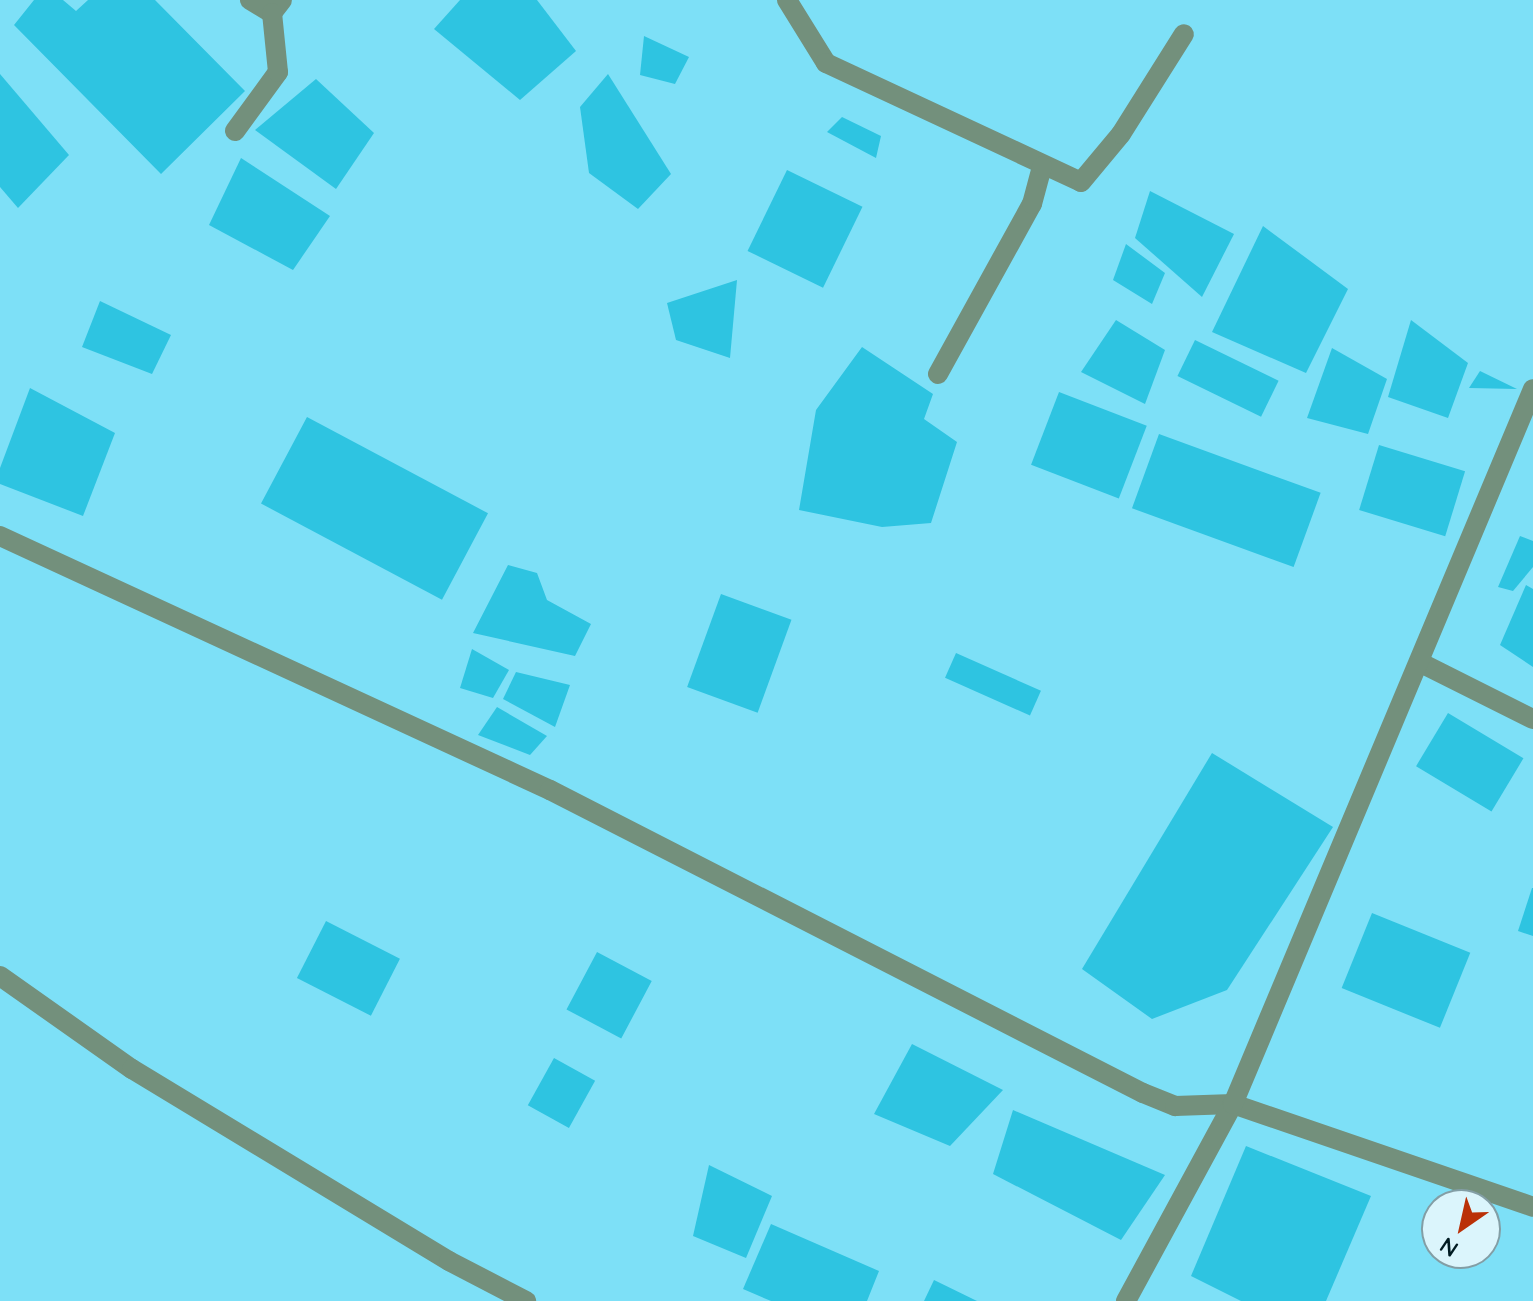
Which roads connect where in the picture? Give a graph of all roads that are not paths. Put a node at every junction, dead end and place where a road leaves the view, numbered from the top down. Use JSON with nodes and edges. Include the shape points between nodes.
{"nodes":[{"id":1,"x":250,"y":0,"type":"edge"},
{"id":2,"x":787,"y":0,"type":"edge"},
{"id":3,"x":277,"y":7,"type":"edge"},
{"id":4,"x":1184,"y":34,"type":"dead end"},
{"id":5,"x":235,"y":131,"type":"dead end"},
{"id":6,"x":1042,"y":166,"type":"junction"},
{"id":7,"x":938,"y":374,"type":"dead end"},
{"id":8,"x":1533,"y":389,"type":"edge"},
{"id":9,"x":0,"y":536,"type":"edge"},
{"id":10,"x":1419,"y":662,"type":"junction"},
{"id":11,"x":1533,"y":719,"type":"edge"},
{"id":12,"x":0,"y":976,"type":"edge"},
{"id":13,"x":1233,"y":1104,"type":"junction"},
{"id":14,"x":1533,"y":1207,"type":"edge"},
{"id":15,"x":526,"y":1301,"type":"edge"},
{"id":16,"x":1126,"y":1301,"type":"edge"}],
"edges":[{"from":1,"to":3,"type":"street"},
{"from":2,"to":6,"type":"street","via":[[826,63]]},
{"from":3,"to":5,"type":"street","via":[[278,72]]},
{"from":4,"to":6,"type":"street","via":[[1121,134],[1081,182]]},
{"from":6,"to":7,"type":"street","via":[[1032,204]]},
{"from":8,"to":10,"type":"street"},
{"from":9,"to":13,"type":"street","via":[[550,790],[1143,1093],[1175,1106]]},
{"from":10,"to":11,"type":"street"},
{"from":10,"to":13,"type":"street"},
{"from":12,"to":15,"type":"street","via":[[132,1069],[449,1261]]},
{"from":13,"to":14,"type":"street"},
{"from":13,"to":16,"type":"street"}]}
